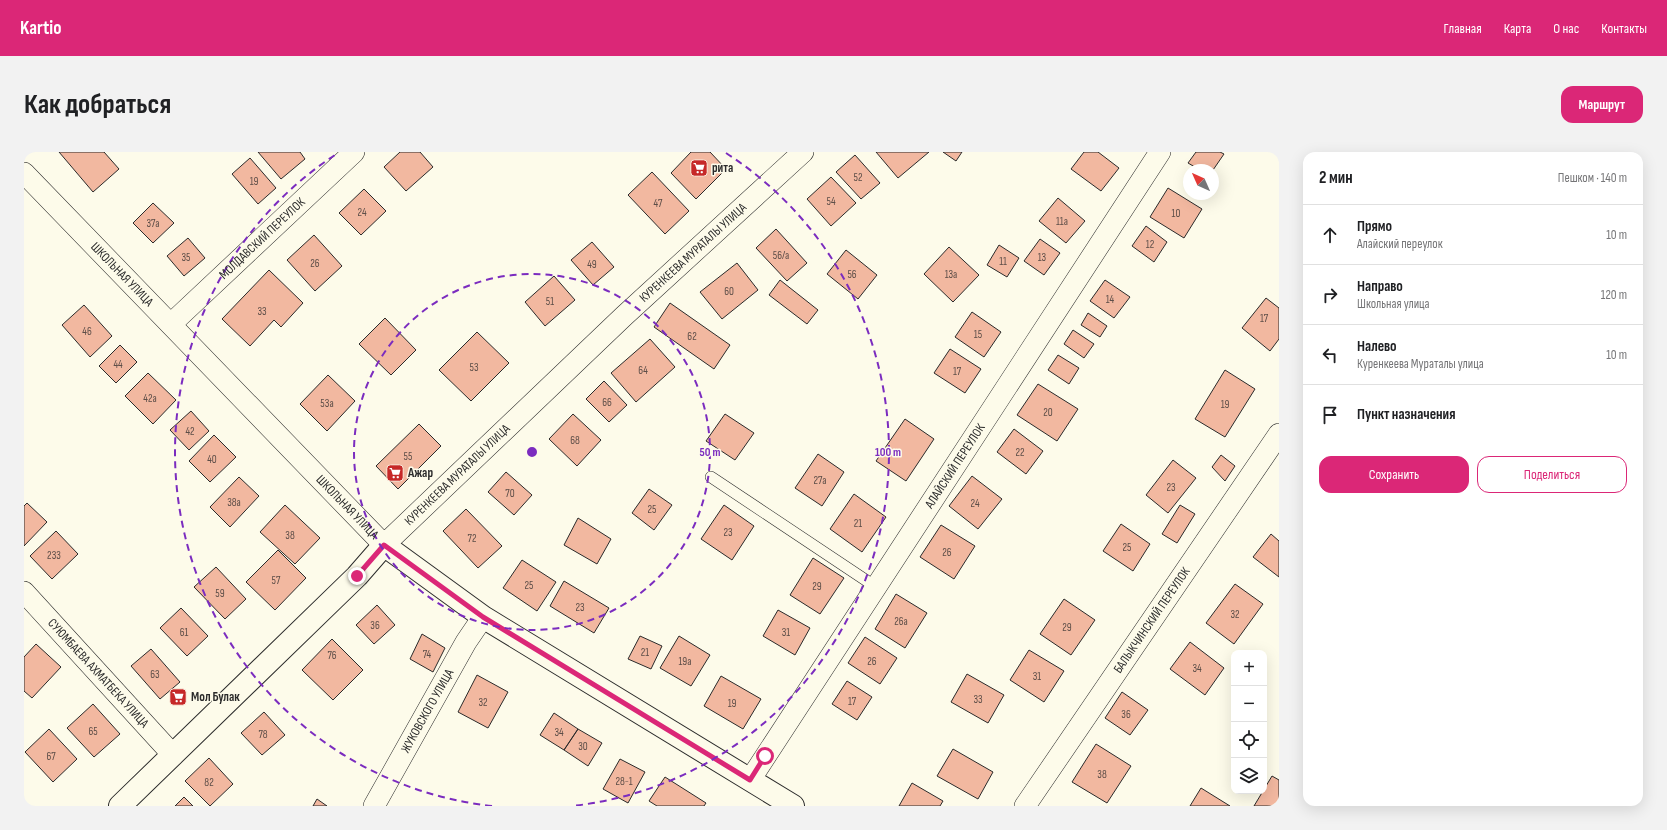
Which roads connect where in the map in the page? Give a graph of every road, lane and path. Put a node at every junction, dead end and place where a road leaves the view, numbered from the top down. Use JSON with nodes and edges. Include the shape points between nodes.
{"nodes":[{"id":1,"x":354,"y":152,"type":"edge"},
{"id":2,"x":803,"y":152,"type":"edge"},
{"id":3,"x":1160,"y":152,"type":"edge"},
{"id":4,"x":24,"y":173,"type":"edge"},
{"id":5,"x":171,"y":324,"type":"junction"},
{"id":6,"x":1279,"y":434,"type":"edge"},
{"id":7,"x":711,"y":477,"type":"dead end"},
{"id":8,"x":384,"y":545,"type":"junction"},
{"id":9,"x":876,"y":587,"type":"junction"},
{"id":10,"x":24,"y":592,"type":"edge"},
{"id":11,"x":483,"y":617,"type":"junction"},
{"id":12,"x":173,"y":755,"type":"junction"},
{"id":13,"x":750,"y":780,"type":"junction"},
{"id":14,"x":120,"y":806,"type":"edge"},
{"id":15,"x":374,"y":806,"type":"edge"},
{"id":16,"x":793,"y":806,"type":"edge"},
{"id":17,"x":1025,"y":806,"type":"edge"}],
"edges":[{"from":1,"to":5,"type":"street","name":"МОЛДАВСКИЙ ПЕРЕУЛОК"},
{"from":2,"to":8,"type":"street","name":"КУРЕНКЕЕВА МУРАТАЛЫ УЛИЦА","via":[[624,316]]},
{"from":3,"to":9,"type":"street","name":"АЛАЙСКИЙ ПЕРЕУЛОК"},
{"from":4,"to":5,"type":"street","name":"ШКОЛЬНАЯ УЛИЦА"},
{"from":5,"to":8,"type":"street","name":"ШКОЛЬНАЯ УЛИЦА"},
{"from":6,"to":17,"type":"street","name":"БАЛЫКЧИНСКИЙ ПЕРЕУЛОК"},
{"from":7,"to":9,"type":"lane"},
{"from":8,"to":11,"type":"street","name":"ШКОЛЬНАЯ УЛИЦА"},
{"from":8,"to":12,"type":"street","name":"КУРЕНКЕЕВА МУРАТАЛЫ УЛИЦА","via":[[357,576]]},
{"from":9,"to":13,"type":"street","name":"АЛАЙСКИЙ ПЕРЕУЛОК"},
{"from":10,"to":12,"type":"street","name":"СУЮМБАЕВА АХМАТБЕКА УЛИЦА"},
{"from":11,"to":13,"type":"street","name":"ШКОЛЬНАЯ УЛИЦА"},
{"from":11,"to":15,"type":"street","name":"ЖУКОВСКОГО УЛИЦА","via":[[466,642]]},
{"from":12,"to":14,"type":"street","name":"КУРЕНКЕЕВА МУРАТАЛЫ УЛИЦА"},
{"from":13,"to":16,"type":"street","name":"ШКОЛЬНАЯ УЛИЦА"}]}
